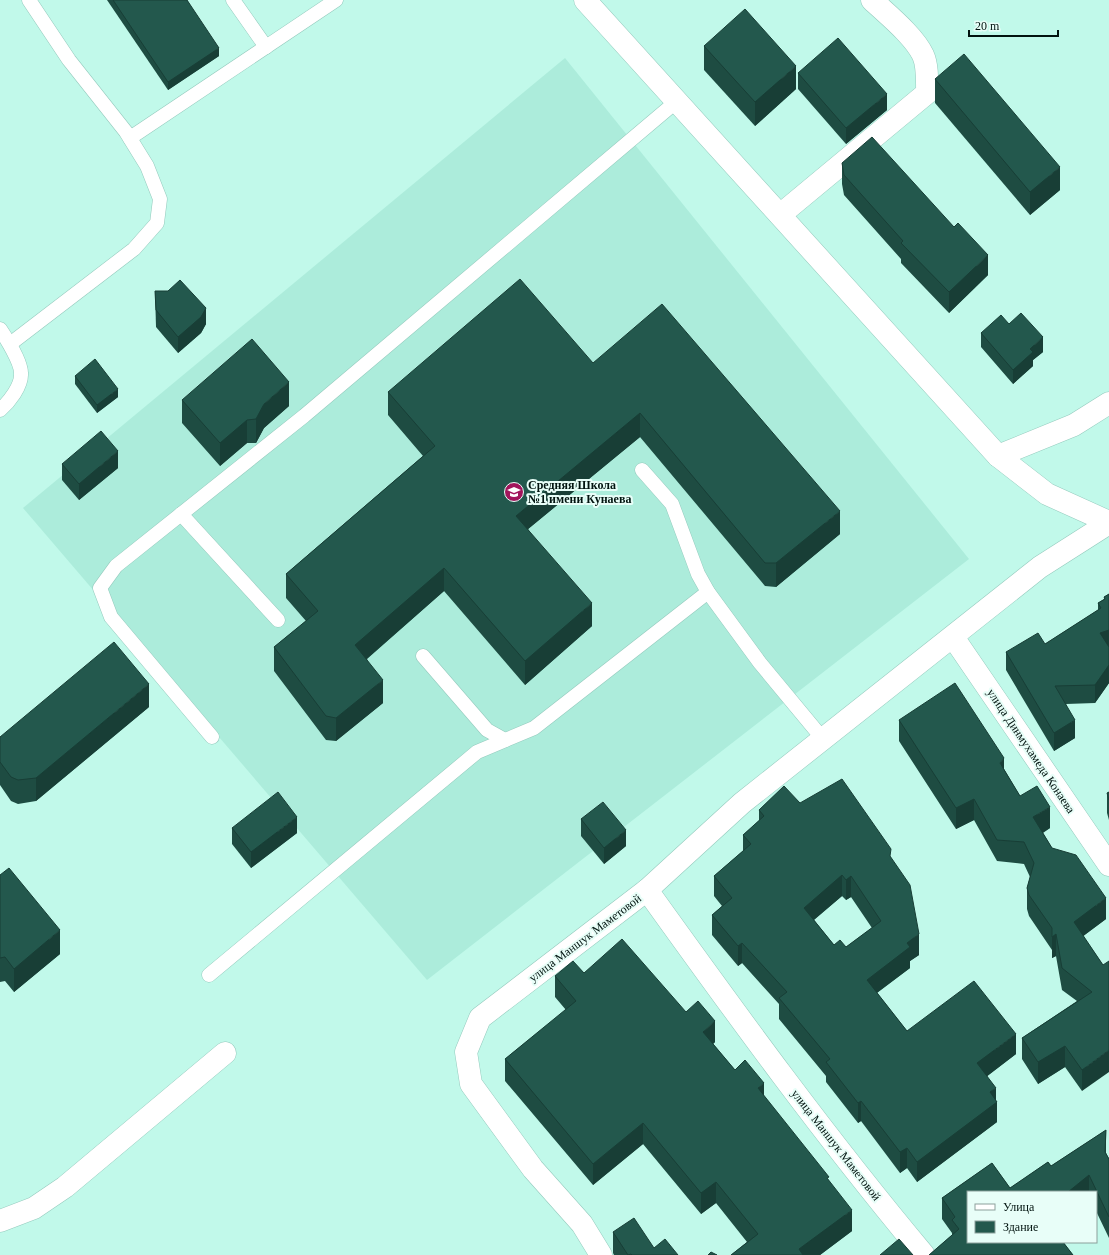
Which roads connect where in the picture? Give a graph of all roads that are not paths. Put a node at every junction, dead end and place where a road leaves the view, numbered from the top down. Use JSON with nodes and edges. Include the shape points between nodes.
{"nodes":[{"id":1,"x":29,"y":0,"type":"edge"},
{"id":2,"x":233,"y":0,"type":"edge"},
{"id":3,"x":336,"y":0,"type":"edge"},
{"id":4,"x":872,"y":0,"type":"edge"},
{"id":5,"x":591,"y":2,"type":"edge"},
{"id":6,"x":266,"y":47,"type":"junction"},
{"id":7,"x":677,"y":101,"type":"junction"},
{"id":8,"x":130,"y":138,"type":"junction"},
{"id":9,"x":780,"y":215,"type":"junction"},
{"id":10,"x":0,"y":329,"type":"edge"},
{"id":11,"x":10,"y":344,"type":"junction"},
{"id":12,"x":1109,"y":403,"type":"edge"},
{"id":13,"x":0,"y":410,"type":"edge"},
{"id":14,"x":998,"y":456,"type":"junction"},
{"id":15,"x":642,"y":470,"type":"dead end"},
{"id":16,"x":181,"y":514,"type":"junction"},
{"id":17,"x":1109,"y":522,"type":"edge"},
{"id":18,"x":708,"y":592,"type":"junction"},
{"id":19,"x":278,"y":620,"type":"dead end"},
{"id":20,"x":953,"y":637,"type":"junction"},
{"id":21,"x":422,"y":656,"type":"dead end"},
{"id":22,"x":212,"y":737,"type":"dead end"},
{"id":23,"x":823,"y":739,"type":"junction"},
{"id":24,"x":506,"y":740,"type":"junction"},
{"id":25,"x":1109,"y":865,"type":"edge"},
{"id":26,"x":647,"y":890,"type":"junction"},
{"id":27,"x":209,"y":975,"type":"dead end"},
{"id":28,"x":225,"y":1053,"type":"dead end"},
{"id":29,"x":0,"y":1220,"type":"edge"},
{"id":30,"x":601,"y":1255,"type":"edge"},
{"id":31,"x":924,"y":1255,"type":"edge"}],
"edges":[{"from":1,"to":8,"type":"lane","via":[[69,60]]},
{"from":2,"to":6,"type":"lane"},
{"from":3,"to":6,"type":"lane"},
{"from":4,"to":9,"type":"street","via":[[903,29],[923,56],[927,93]]},
{"from":5,"to":7,"type":"street"},
{"from":6,"to":8,"type":"lane"},
{"from":7,"to":9,"type":"street"},
{"from":7,"to":16,"type":"lane","via":[[304,416]]},
{"from":8,"to":11,"type":"lane","via":[[147,166],[160,199],[157,223],[134,249]]},
{"from":9,"to":14,"type":"street"},
{"from":10,"to":11,"type":"lane"},
{"from":11,"to":13,"type":"lane","via":[[22,374],[16,391]]},
{"from":12,"to":14,"type":"street","via":[[1074,425]]},
{"from":14,"to":17,"type":"street","via":[[1047,494]]},
{"from":15,"to":18,"type":"lane","via":[[672,504],[698,574]]},
{"from":16,"to":19,"type":"lane"},
{"from":16,"to":22,"type":"lane","via":[[116,566],[100,588],[111,617]]},
{"from":17,"to":20,"type":"street","via":[[1040,567]]},
{"from":18,"to":23,"type":"lane","via":[[760,663]]},
{"from":18,"to":24,"type":"lane","via":[[534,728]]},
{"from":20,"to":23,"type":"street"},
{"from":20,"to":25,"type":"street","name":"улица Динмухамеда Конаева"},
{"from":21,"to":24,"type":"lane","via":[[487,730]]},
{"from":23,"to":26,"type":"street","via":[[742,803]]},
{"from":24,"to":27,"type":"lane","via":[[477,752]]},
{"from":26,"to":30,"type":"street","name":"улица Маншук Маметовой","via":[[480,1018],[466,1052],[471,1084],[533,1169],[582,1224]]},
{"from":26,"to":31,"type":"street","name":"улица Маншук Маметовой","via":[[751,1036],[879,1202]]},
{"from":28,"to":29,"type":"street","via":[[65,1187],[34,1208]]}]}
